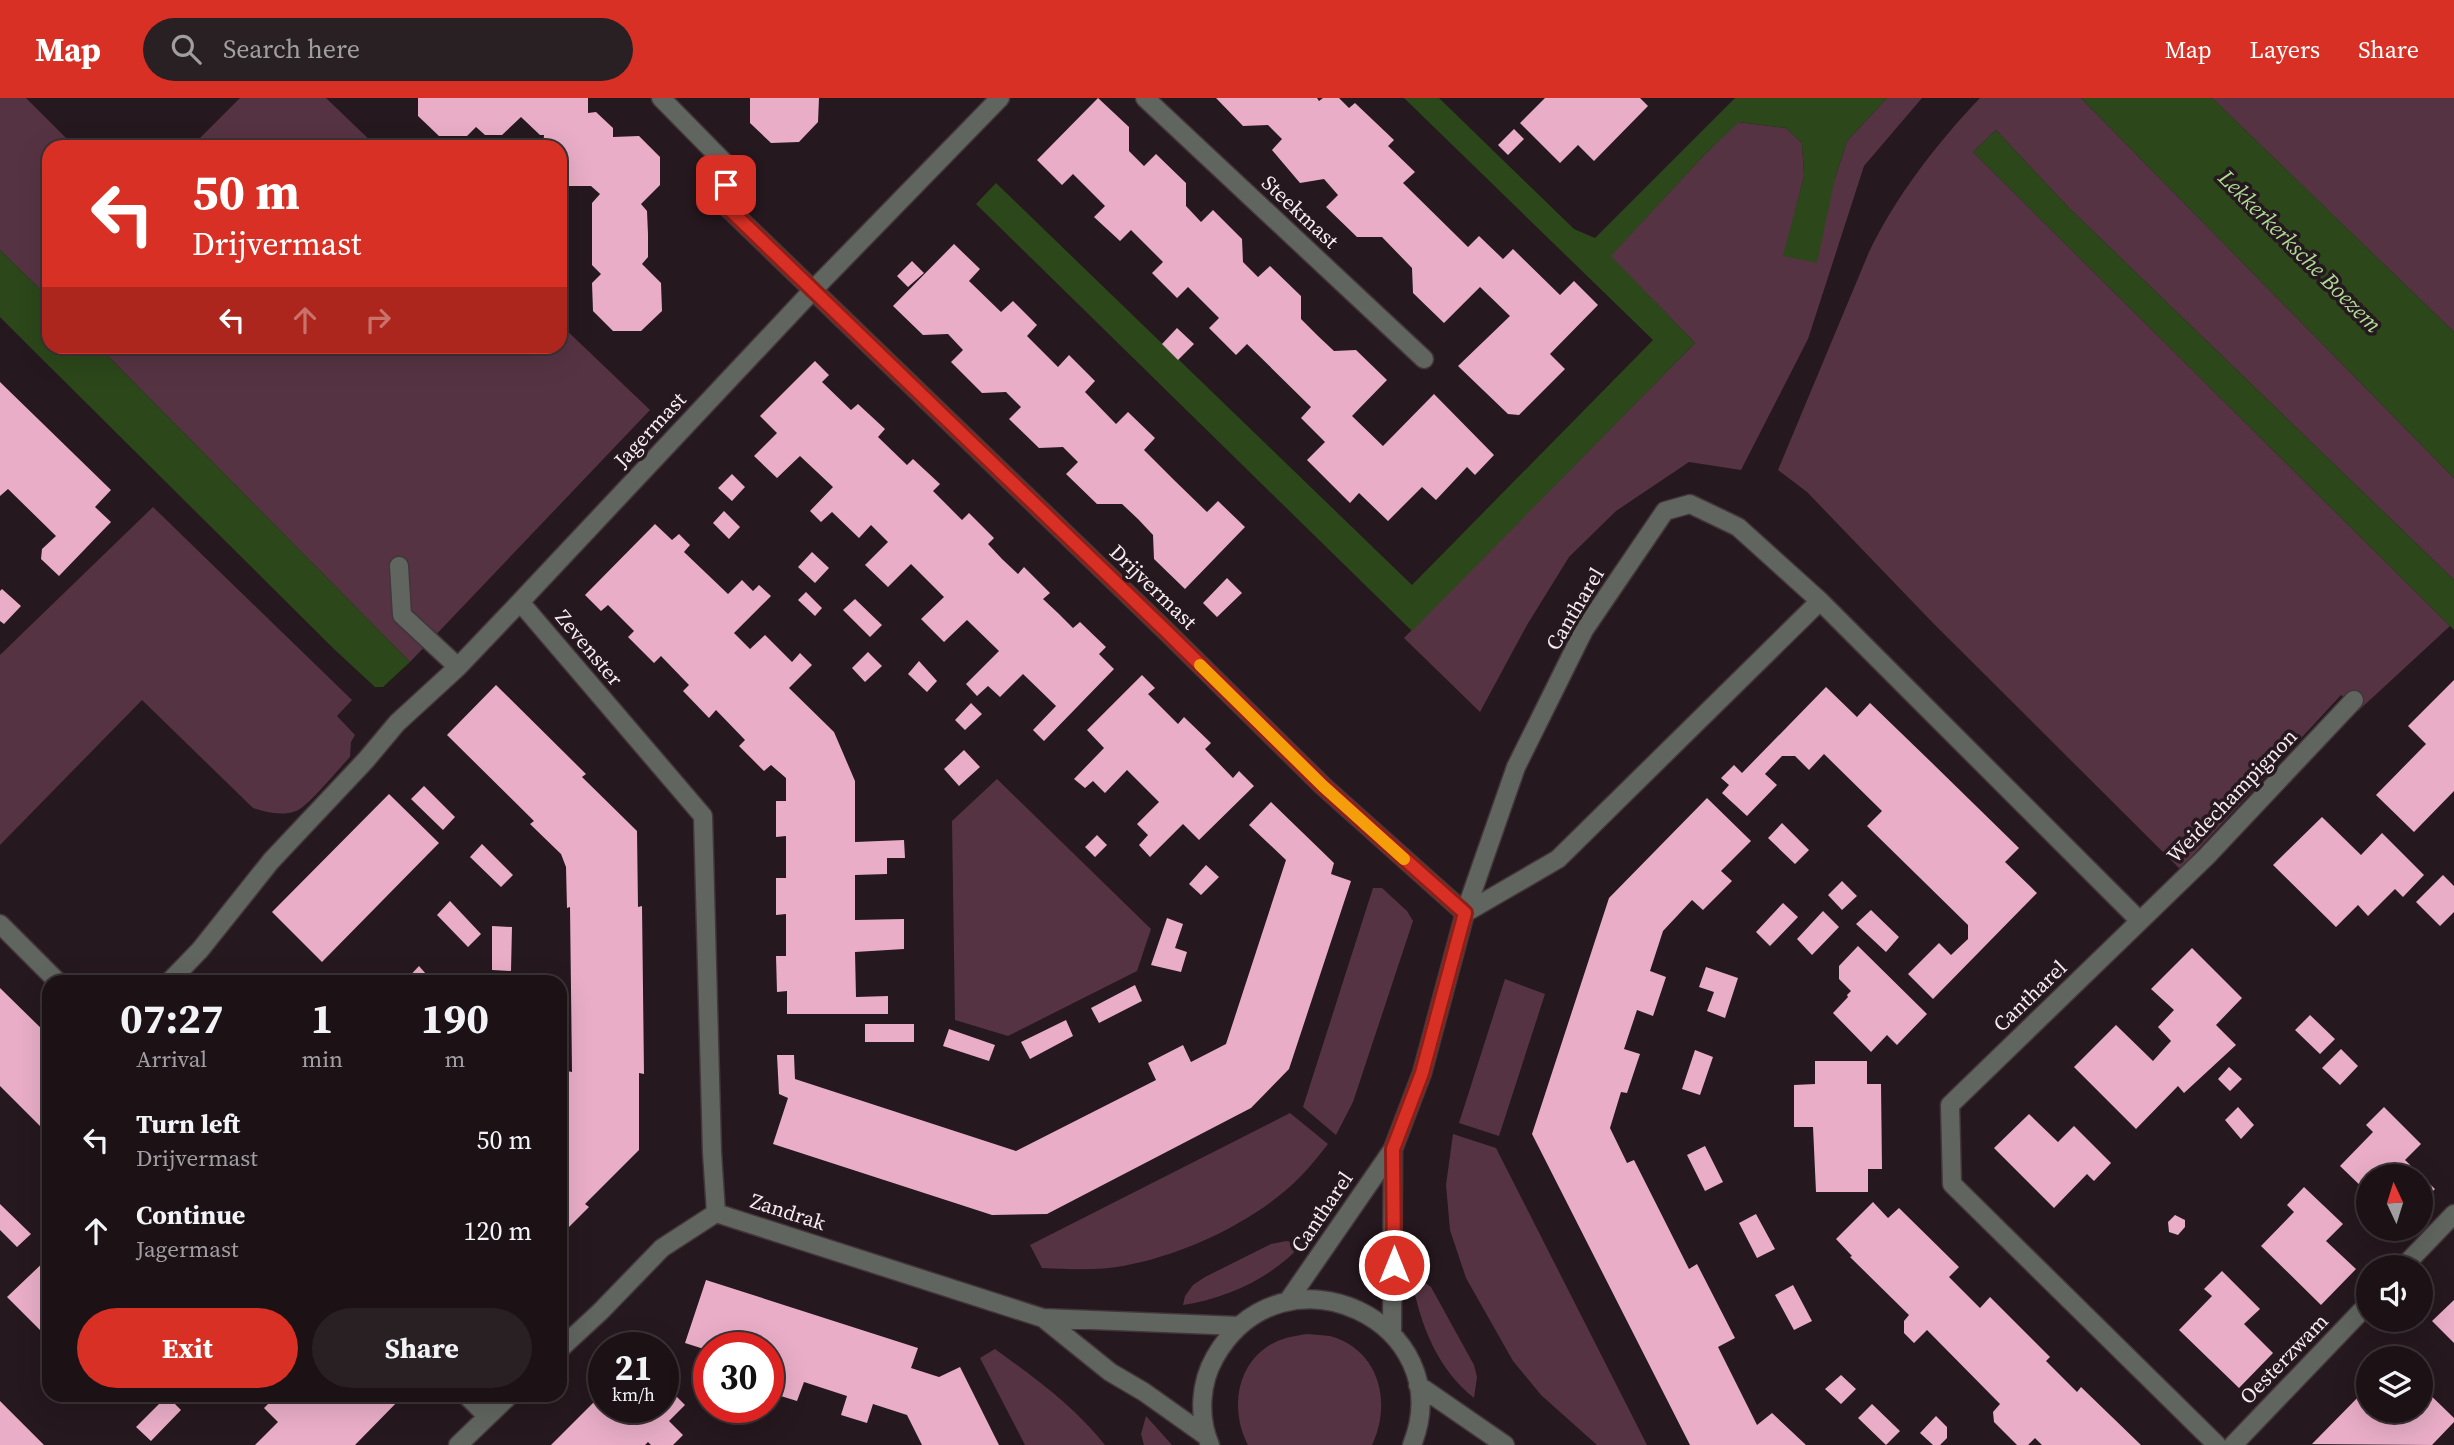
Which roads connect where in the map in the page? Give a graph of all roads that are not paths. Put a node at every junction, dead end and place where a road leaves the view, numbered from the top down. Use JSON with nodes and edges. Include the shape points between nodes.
{"nodes":[{"id":1,"x":661,"y":98,"type":"edge"},
{"id":2,"x":1000,"y":98,"type":"edge"},
{"id":3,"x":1145,"y":98,"type":"edge"},
{"id":4,"x":813,"y":290,"type":"junction"},
{"id":5,"x":1424,"y":359,"type":"dead end"},
{"id":6,"x":399,"y":566,"type":"dead end"},
{"id":7,"x":1820,"y":601,"type":"junction"},
{"id":8,"x":520,"y":602,"type":"junction"},
{"id":9,"x":458,"y":667,"type":"junction"},
{"id":10,"x":2354,"y":700,"type":"dead end"},
{"id":11,"x":1465,"y":913,"type":"junction"},
{"id":12,"x":2140,"y":921,"type":"junction"},
{"id":13,"x":0,"y":924,"type":"edge"},
{"id":14,"x":51,"y":975,"type":"edge"},
{"id":15,"x":176,"y":975,"type":"edge"},
{"id":16,"x":1393,"y":1149,"type":"junction"},
{"id":17,"x":716,"y":1213,"type":"junction"},
{"id":18,"x":2454,"y":1214,"type":"edge"},
{"id":19,"x":2415,"y":1255,"type":"edge"},
{"id":20,"x":1288,"y":1301,"type":"junction"},
{"id":21,"x":2356,"y":1317,"type":"edge"},
{"id":22,"x":1043,"y":1318,"type":"junction"},
{"id":23,"x":1239,"y":1326,"type":"junction"},
{"id":24,"x":1392,"y":1334,"type":"junction"},
{"id":25,"x":567,"y":1343,"type":"edge"},
{"id":26,"x":1418,"y":1385,"type":"junction"},
{"id":27,"x":473,"y":1402,"type":"edge"},
{"id":28,"x":502,"y":1402,"type":"edge"},
{"id":29,"x":487,"y":1416,"type":"junction"},
{"id":30,"x":1208,"y":1441,"type":"edge"},
{"id":31,"x":458,"y":1445,"type":"edge"},
{"id":32,"x":1412,"y":1445,"type":"edge"},
{"id":33,"x":1505,"y":1445,"type":"edge"},
{"id":34,"x":2217,"y":1445,"type":"edge"},
{"id":35,"x":2233,"y":1445,"type":"edge"}],
"edges":[{"from":1,"to":4,"type":"street","via":[[725,163],[727,207]]},
{"from":2,"to":4,"type":"street","name":"Jagermast"},
{"from":3,"to":5,"type":"street","name":"Steekmast"},
{"from":4,"to":8,"type":"street","name":"Jagermast"},
{"from":4,"to":11,"type":"street","name":"Drijvermast","via":[[1323,786]]},
{"from":6,"to":9,"type":"street","via":[[402,615]]},
{"from":7,"to":11,"type":"street","via":[[1558,859]]},
{"from":7,"to":11,"type":"street","name":"Cantharel","via":[[1738,527],[1690,504],[1665,511],[1584,630],[1516,767]]},
{"from":7,"to":12,"type":"street","name":"Cantharel"},
{"from":8,"to":9,"type":"street"},
{"from":8,"to":17,"type":"street","name":"Zevenster","via":[[703,817]]},
{"from":9,"to":15,"type":"street","via":[[397,723],[271,861]]},
{"from":10,"to":12,"type":"street","name":"Weidechampignon"},
{"from":11,"to":16,"type":"street","name":"Cantharel","via":[[1422,1073]]},
{"from":12,"to":34,"type":"street","name":"Cantharel","via":[[1950,1105],[1952,1184]]},
{"from":13,"to":14,"type":"street"},
{"from":16,"to":20,"type":"street","name":"Cantharel"},
{"from":16,"to":24,"type":"street","name":"Cantharel"},
{"from":17,"to":22,"type":"street","name":"Zandrak"},
{"from":17,"to":25,"type":"street","name":"Zandrak","via":[[662,1248]]},
{"from":18,"to":19,"type":"street"},
{"from":20,"to":23,"type":"street"},
{"from":20,"to":24,"type":"street","via":[[1308,1298],[1345,1304]]},
{"from":21,"to":35,"type":"street","name":"Oesterzwam"},
{"from":22,"to":23,"type":"street","name":"Zandrak"},
{"from":22,"to":30,"type":"street","name":"Zandrak"},
{"from":23,"to":30,"type":"street","via":[[1211,1364],[1204,1388],[1202,1412]]},
{"from":24,"to":26,"type":"street","via":[[1404,1349]]},
{"from":26,"to":32,"type":"street","via":[[1420,1410]]},
{"from":26,"to":33,"type":"street"},
{"from":27,"to":29,"type":"street"},
{"from":28,"to":29,"type":"street"},
{"from":29,"to":31,"type":"street"}]}
